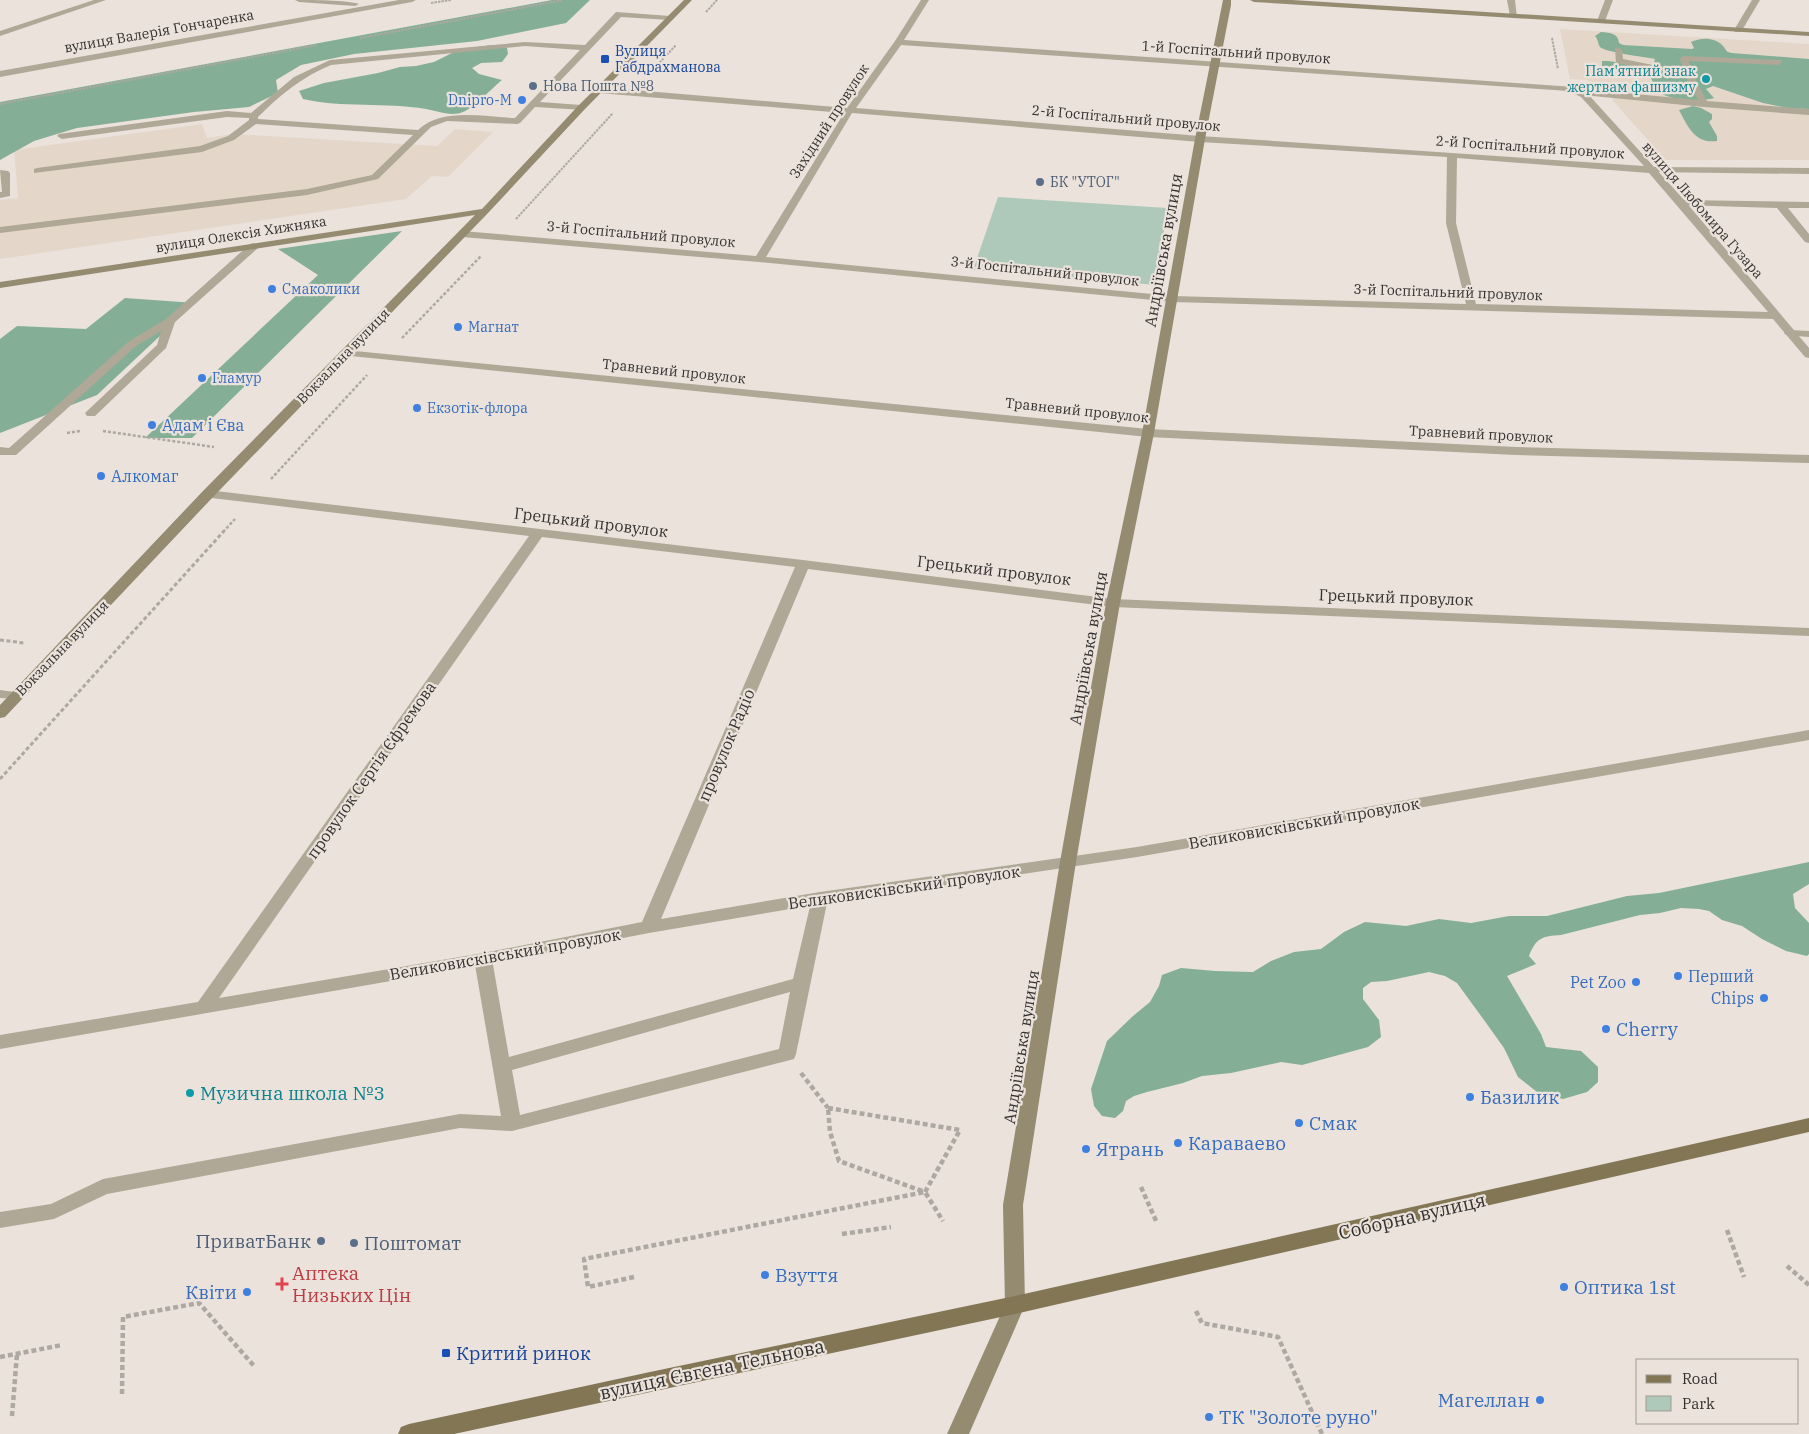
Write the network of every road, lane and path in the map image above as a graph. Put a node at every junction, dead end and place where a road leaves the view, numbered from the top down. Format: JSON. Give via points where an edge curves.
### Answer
{"nodes":[{"id":1,"x":102,"y":0,"type":"edge"},
{"id":2,"x":299,"y":0,"type":"edge"},
{"id":3,"x":412,"y":0,"type":"edge"},
{"id":4,"x":563,"y":0,"type":"edge"},
{"id":5,"x":688,"y":0,"type":"edge"},
{"id":6,"x":717,"y":0,"type":"edge"},
{"id":7,"x":925,"y":0,"type":"edge"},
{"id":8,"x":1227,"y":0,"type":"edge"},
{"id":9,"x":1254,"y":0,"type":"edge"},
{"id":10,"x":1511,"y":0,"type":"edge"},
{"id":11,"x":1609,"y":0,"type":"edge"},
{"id":12,"x":1756,"y":0,"type":"edge"},
{"id":13,"x":377,"y":6,"type":"junction"},
{"id":14,"x":704,"y":14,"type":"dead end"},
{"id":15,"x":1514,"y":16,"type":"junction"},
{"id":16,"x":670,"y":18,"type":"junction"},
{"id":17,"x":1548,"y":18,"type":"junction"},
{"id":18,"x":1601,"y":21,"type":"junction"},
{"id":19,"x":1738,"y":30,"type":"junction"},
{"id":20,"x":0,"y":34,"type":"edge"},
{"id":21,"x":1809,"y":34,"type":"edge"},
{"id":22,"x":360,"y":38,"type":"dead end"},
{"id":23,"x":900,"y":42,"type":"junction"},
{"id":24,"x":678,"y":43,"type":"dead end"},
{"id":25,"x":321,"y":45,"type":"dead end"},
{"id":26,"x":587,"y":48,"type":"junction"},
{"id":27,"x":1618,"y":49,"type":"dead end"},
{"id":28,"x":1778,"y":62,"type":"dead end"},
{"id":29,"x":1215,"y":65,"type":"junction"},
{"id":30,"x":0,"y":74,"type":"edge"},
{"id":31,"x":1688,"y":74,"type":"junction"},
{"id":32,"x":1571,"y":88,"type":"junction"},
{"id":33,"x":598,"y":90,"type":"junction"},
{"id":34,"x":632,"y":93,"type":"junction"},
{"id":35,"x":0,"y":104,"type":"edge"},
{"id":36,"x":534,"y":104,"type":"junction"},
{"id":37,"x":1704,"y":104,"type":"junction"},
{"id":38,"x":581,"y":108,"type":"junction"},
{"id":39,"x":850,"y":110,"type":"junction"},
{"id":40,"x":1809,"y":112,"type":"edge"},
{"id":41,"x":254,"y":118,"type":"junction"},
{"id":42,"x":421,"y":133,"type":"junction"},
{"id":43,"x":62,"y":136,"type":"dead end"},
{"id":44,"x":1200,"y":139,"type":"junction"},
{"id":45,"x":1452,"y":155,"type":"junction"},
{"id":46,"x":1652,"y":170,"type":"junction"},
{"id":47,"x":37,"y":171,"type":"dead end"},
{"id":48,"x":1809,"y":171,"type":"edge"},
{"id":49,"x":0,"y":174,"type":"edge"},
{"id":50,"x":0,"y":195,"type":"edge"},
{"id":51,"x":1682,"y":203,"type":"junction"},
{"id":52,"x":1780,"y":205,"type":"junction"},
{"id":53,"x":1809,"y":205,"type":"edge"},
{"id":54,"x":486,"y":211,"type":"junction"},
{"id":55,"x":0,"y":230,"type":"edge"},
{"id":56,"x":462,"y":234,"type":"junction"},
{"id":57,"x":499,"y":237,"type":"junction"},
{"id":58,"x":1809,"y":240,"type":"edge"},
{"id":59,"x":254,"y":246,"type":"junction"},
{"id":60,"x":759,"y":259,"type":"junction"},
{"id":61,"x":0,"y":285,"type":"edge"},
{"id":62,"x":1173,"y":299,"type":"junction"},
{"id":63,"x":1472,"y":308,"type":"junction"},
{"id":64,"x":1776,"y":316,"type":"junction"},
{"id":65,"x":170,"y":321,"type":"junction"},
{"id":66,"x":1790,"y":333,"type":"junction"},
{"id":67,"x":1809,"y":334,"type":"edge"},
{"id":68,"x":345,"y":353,"type":"junction"},
{"id":69,"x":1809,"y":355,"type":"edge"},
{"id":70,"x":384,"y":357,"type":"junction"},
{"id":71,"x":91,"y":413,"type":"joint"},
{"id":72,"x":1148,"y":433,"type":"junction"},
{"id":73,"x":214,"y":447,"type":"dead end"},
{"id":74,"x":0,"y":451,"type":"edge"},
{"id":75,"x":1809,"y":459,"type":"edge"},
{"id":76,"x":208,"y":494,"type":"junction"},
{"id":77,"x":253,"y":499,"type":"junction"},
{"id":78,"x":538,"y":533,"type":"junction"},
{"id":79,"x":803,"y":564,"type":"junction"},
{"id":80,"x":1113,"y":602,"type":"junction"},
{"id":81,"x":1809,"y":632,"type":"edge"},
{"id":82,"x":0,"y":640,"type":"edge"},
{"id":83,"x":24,"y":643,"type":"dead end"},
{"id":84,"x":0,"y":694,"type":"edge"},
{"id":85,"x":17,"y":696,"type":"junction"},
{"id":86,"x":0,"y":714,"type":"edge"},
{"id":87,"x":1809,"y":735,"type":"edge"},
{"id":88,"x":0,"y":779,"type":"edge"},
{"id":89,"x":1068,"y":862,"type":"junction"},
{"id":90,"x":820,"y":898,"type":"junction"},
{"id":91,"x":649,"y":927,"type":"junction"},
{"id":92,"x":483,"y":959,"type":"junction"},
{"id":93,"x":801,"y":983,"type":"junction"},
{"id":94,"x":204,"y":1006,"type":"junction"},
{"id":95,"x":0,"y":1042,"type":"edge"},
{"id":96,"x":787,"y":1054,"type":"junction"},
{"id":97,"x":502,"y":1066,"type":"junction"},
{"id":98,"x":828,"y":1108,"type":"junction"},
{"id":99,"x":512,"y":1124,"type":"junction"},
{"id":100,"x":1809,"y":1125,"type":"edge"},
{"id":101,"x":1141,"y":1186,"type":"dead end"},
{"id":102,"x":925,"y":1192,"type":"junction"},
{"id":103,"x":0,"y":1220,"type":"edge"},
{"id":104,"x":943,"y":1221,"type":"dead end"},
{"id":105,"x":1157,"y":1224,"type":"dead end"},
{"id":106,"x":891,"y":1227,"type":"dead end"},
{"id":107,"x":1728,"y":1230,"type":"dead end"},
{"id":108,"x":842,"y":1234,"type":"dead end"},
{"id":109,"x":1787,"y":1266,"type":"dead end"},
{"id":110,"x":1744,"y":1276,"type":"dead end"},
{"id":111,"x":634,"y":1277,"type":"dead end"},
{"id":112,"x":1809,"y":1285,"type":"edge"},
{"id":113,"x":1015,"y":1305,"type":"junction"},
{"id":114,"x":1196,"y":1310,"type":"dead end"},
{"id":115,"x":62,"y":1344,"type":"dead end"},
{"id":116,"x":17,"y":1354,"type":"junction"},
{"id":117,"x":0,"y":1357,"type":"edge"},
{"id":118,"x":254,"y":1366,"type":"dead end"},
{"id":119,"x":122,"y":1394,"type":"dead end"},
{"id":120,"x":12,"y":1416,"type":"dead end"},
{"id":121,"x":409,"y":1434,"type":"edge"},
{"id":122,"x":958,"y":1434,"type":"edge"},
{"id":123,"x":1322,"y":1434,"type":"edge"}],
"edges":[{"from":1,"to":20,"type":"street"},
{"from":2,"to":13,"type":"street"},
{"from":3,"to":13,"type":"street","name":"вулиця Валерія Гончаренка"},
{"from":4,"to":22,"type":"path"},
{"from":5,"to":16,"type":"street","name":"Вокзальна вулиця"},
{"from":6,"to":14,"type":"path"},
{"from":7,"to":23,"type":"street","name":"Західний провулок"},
{"from":8,"to":29,"type":"street","name":"Андріївська вулиця"},
{"from":9,"to":15,"type":"street"},
{"from":10,"to":15,"type":"street"},
{"from":11,"to":18,"type":"street"},
{"from":12,"to":19,"type":"street"},
{"from":13,"to":30,"type":"street","name":"вулиця Валерія Гончаренка"},
{"from":15,"to":17,"type":"street"},
{"from":16,"to":26,"type":"street","via":[[619,14]]},
{"from":16,"to":33,"type":"street","name":"Вокзальна вулиця"},
{"from":17,"to":18,"type":"street"},
{"from":17,"to":32,"type":"path","via":[[1560,76]]},
{"from":18,"to":19,"type":"street"},
{"from":19,"to":21,"type":"street"},
{"from":23,"to":29,"type":"street","name":"1-й Госпітальний провулок"},
{"from":23,"to":39,"type":"street","name":"Західний провулок"},
{"from":24,"to":34,"type":"path"},
{"from":25,"to":35,"type":"path"},
{"from":26,"to":36,"type":"street"},
{"from":26,"to":41,"type":"street","via":[[525,44],[330,63],[293,80]]},
{"from":27,"to":31,"type":"street","via":[[1619,61]]},
{"from":28,"to":31,"type":"street","via":[[1684,58]]},
{"from":29,"to":32,"type":"street","name":"1-й Госпітальний провулок"},
{"from":29,"to":44,"type":"street","name":"Андріївська вулиця"},
{"from":31,"to":37,"type":"street"},
{"from":32,"to":37,"type":"street","name":"1-й Госпітальний провулок"},
{"from":32,"to":46,"type":"street","name":"вулиця Любомира Гузара","via":[[1584,95]]},
{"from":33,"to":34,"type":"street","name":"2-й Госпітальний провулок"},
{"from":33,"to":38,"type":"street","name":"Вокзальна вулиця"},
{"from":34,"to":39,"type":"street","name":"2-й Госпітальний провулок"},
{"from":34,"to":57,"type":"path"},
{"from":36,"to":38,"type":"street"},
{"from":36,"to":42,"type":"street","via":[[517,120],[446,118],[428,125]]},
{"from":37,"to":40,"type":"street","name":"1-й Госпітальний провулок"},
{"from":38,"to":54,"type":"street","name":"Вокзальна вулиця"},
{"from":39,"to":44,"type":"street","name":"2-й Госпітальний провулок"},
{"from":39,"to":60,"type":"street","name":"Західний провулок"},
{"from":41,"to":42,"type":"street"},
{"from":41,"to":43,"type":"street","via":[[227,114]]},
{"from":41,"to":47,"type":"street","via":[[231,138],[202,149]]},
{"from":42,"to":55,"type":"street","via":[[375,177],[307,192]]},
{"from":44,"to":45,"type":"street","name":"2-й Госпітальний провулок"},
{"from":44,"to":62,"type":"street","name":"Андріївська вулиця"},
{"from":45,"to":46,"type":"street","name":"2-й Госпітальний провулок"},
{"from":45,"to":63,"type":"street","via":[[1452,223]]},
{"from":46,"to":48,"type":"street","name":"2-й Госпітальний провулок"},
{"from":46,"to":51,"type":"street","name":"вулиця Любомира Гузара"},
{"from":49,"to":50,"type":"street","via":[[5,173],[6,194]]},
{"from":51,"to":52,"type":"street"},
{"from":51,"to":64,"type":"street","name":"вулиця Любомира Гузара"},
{"from":52,"to":53,"type":"street"},
{"from":52,"to":58,"type":"street"},
{"from":54,"to":56,"type":"street","name":"Вокзальна вулиця"},
{"from":54,"to":59,"type":"street","name":"вулиця Олексія Хижняка"},
{"from":56,"to":57,"type":"street","name":"3-й Госпітальний провулок"},
{"from":56,"to":68,"type":"street","name":"Вокзальна вулиця"},
{"from":57,"to":60,"type":"street","name":"3-й Госпітальний провулок"},
{"from":57,"to":70,"type":"path"},
{"from":59,"to":61,"type":"street","name":"вулиця Олексія Хижняка"},
{"from":59,"to":65,"type":"street"},
{"from":60,"to":62,"type":"street","name":"3-й Госпітальний провулок"},
{"from":62,"to":63,"type":"street","name":"3-й Госпітальний провулок"},
{"from":62,"to":72,"type":"street","name":"Андріївська вулиця"},
{"from":63,"to":64,"type":"street","name":"3-й Госпітальний провулок"},
{"from":64,"to":66,"type":"street","name":"вулиця Любомира Гузара"},
{"from":65,"to":71,"type":"street","via":[[162,346]]},
{"from":65,"to":74,"type":"street","via":[[132,344],[12,452]]},
{"from":66,"to":67,"type":"street"},
{"from":66,"to":69,"type":"street","name":"вулиця Любомира Гузара"},
{"from":68,"to":70,"type":"street","name":"Травневий провулок"},
{"from":68,"to":76,"type":"street","name":"Вокзальна вулиця"},
{"from":70,"to":72,"type":"street","name":"Травневий провулок"},
{"from":70,"to":77,"type":"path"},
{"from":71,"to":73,"type":"path","via":[[88,429]]},
{"from":72,"to":75,"type":"street","name":"Травневий провулок","via":[[1516,451]]},
{"from":72,"to":80,"type":"street","name":"Андріївська вулиця"},
{"from":76,"to":77,"type":"street","name":"Грецький провулок"},
{"from":76,"to":85,"type":"street","name":"Вокзальна вулиця"},
{"from":77,"to":78,"type":"street","name":"Грецький провулок"},
{"from":77,"to":88,"type":"path"},
{"from":78,"to":79,"type":"street","name":"Грецький провулок"},
{"from":78,"to":94,"type":"street","name":"провулок Сергія Єфремова"},
{"from":79,"to":80,"type":"street","name":"Грецький провулок"},
{"from":79,"to":91,"type":"street","name":"провулок Радіо"},
{"from":80,"to":81,"type":"street","name":"Грецький провулок"},
{"from":80,"to":89,"type":"street","name":"Андріївська вулиця"},
{"from":82,"to":83,"type":"path"},
{"from":84,"to":85,"type":"street"},
{"from":85,"to":86,"type":"street","name":"Вокзальна вулиця"},
{"from":87,"to":89,"type":"street","name":"Великовисківський провулок"},
{"from":89,"to":90,"type":"street","name":"Великовисківський провулок"},
{"from":89,"to":113,"type":"street","name":"Андріївська вулиця","via":[[1013,1205]]},
{"from":90,"to":91,"type":"street","name":"Великовисківський провулок"},
{"from":90,"to":93,"type":"street"},
{"from":91,"to":92,"type":"street","name":"Великовисківський провулок"},
{"from":92,"to":94,"type":"street","name":"Великовисківський провулок"},
{"from":92,"to":97,"type":"street"},
{"from":93,"to":96,"type":"street"},
{"from":93,"to":97,"type":"street"},
{"from":94,"to":95,"type":"street","name":"Великовисківський провулок"},
{"from":96,"to":98,"type":"path"},
{"from":96,"to":99,"type":"street"},
{"from":97,"to":99,"type":"street"},
{"from":98,"to":102,"type":"path","via":[[830,1132],[839,1162]]},
{"from":98,"to":102,"type":"path","via":[[960,1130]]},
{"from":99,"to":103,"type":"street","via":[[460,1121],[103,1187],[54,1211]]},
{"from":100,"to":113,"type":"main road","name":"Соборна вулиця"},
{"from":101,"to":105,"type":"path"},
{"from":102,"to":104,"type":"path"},
{"from":102,"to":111,"type":"path","via":[[584,1259],[588,1287]]},
{"from":106,"to":108,"type":"path"},
{"from":107,"to":110,"type":"path"},
{"from":109,"to":112,"type":"path"},
{"from":113,"to":121,"type":"main road","name":"вулиця Євгена Тельнова"},
{"from":113,"to":122,"type":"street"},
{"from":114,"to":123,"type":"path","via":[[1202,1324],[1278,1337]]},
{"from":115,"to":116,"type":"path"},
{"from":116,"to":117,"type":"path"},
{"from":116,"to":120,"type":"path"},
{"from":118,"to":119,"type":"path","via":[[199,1303],[123,1317]]}]}
